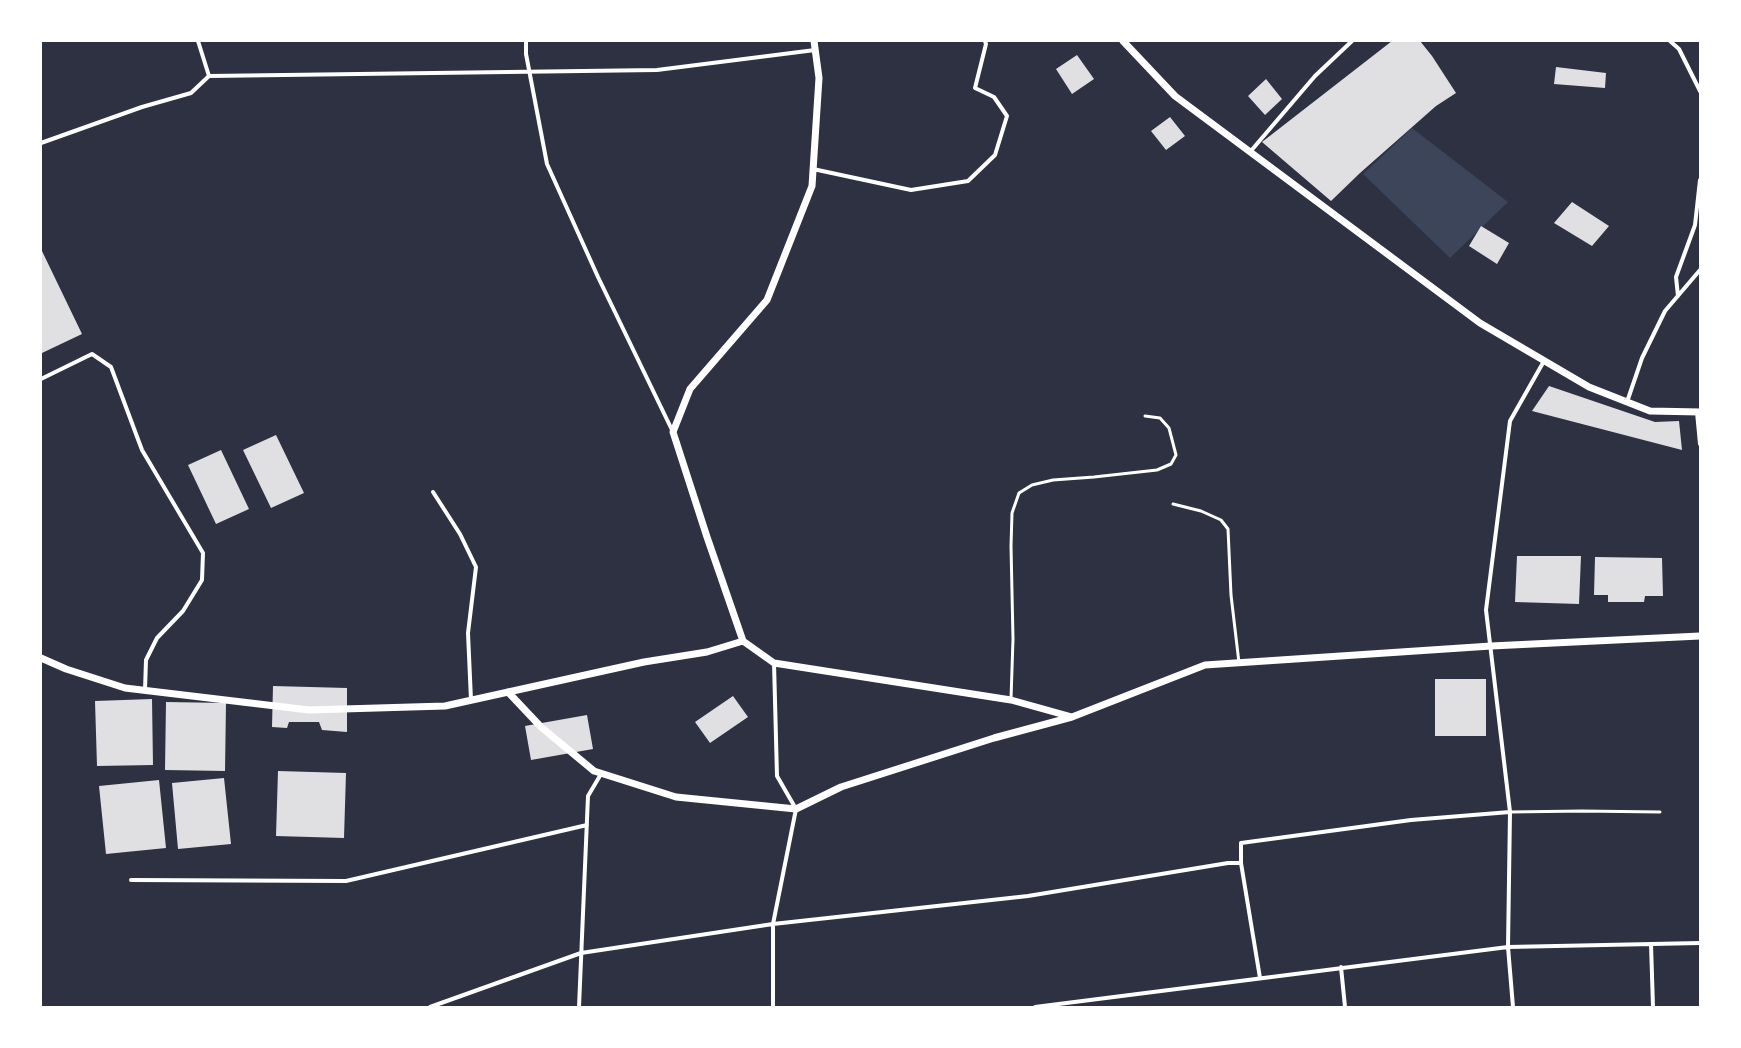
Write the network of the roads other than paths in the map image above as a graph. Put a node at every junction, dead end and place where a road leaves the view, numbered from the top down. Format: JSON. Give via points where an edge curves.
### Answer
{"nodes":[{"id":1,"x":198,"y":41,"type":"edge"},
{"id":2,"x":526,"y":41,"type":"edge"},
{"id":3,"x":814,"y":41,"type":"edge"},
{"id":4,"x":985,"y":41,"type":"edge"},
{"id":5,"x":1123,"y":41,"type":"edge"},
{"id":6,"x":1352,"y":41,"type":"edge"},
{"id":7,"x":1670,"y":41,"type":"edge"},
{"id":8,"x":815,"y":50,"type":"junction"},
{"id":9,"x":529,"y":72,"type":"junction"},
{"id":10,"x":210,"y":76,"type":"junction"},
{"id":11,"x":1700,"y":91,"type":"edge"},
{"id":12,"x":41,"y":143,"type":"edge"},
{"id":13,"x":1250,"y":152,"type":"junction"},
{"id":14,"x":813,"y":169,"type":"junction"},
{"id":15,"x":1700,"y":180,"type":"edge"},
{"id":16,"x":1700,"y":270,"type":"edge"},
{"id":17,"x":1678,"y":296,"type":"junction"},
{"id":18,"x":1544,"y":361,"type":"junction"},
{"id":19,"x":41,"y":379,"type":"edge"},
{"id":20,"x":1626,"y":402,"type":"junction"},
{"id":21,"x":1698,"y":412,"type":"edge"},
{"id":22,"x":1145,"y":416,"type":"dead end"},
{"id":23,"x":673,"y":432,"type":"junction"},
{"id":24,"x":1700,"y":444,"type":"edge"},
{"id":25,"x":433,"y":492,"type":"dead end"},
{"id":26,"x":1173,"y":504,"type":"dead end"},
{"id":27,"x":1700,"y":636,"type":"edge"},
{"id":28,"x":743,"y":641,"type":"junction"},
{"id":29,"x":1491,"y":646,"type":"junction"},
{"id":30,"x":41,"y":658,"type":"edge"},
{"id":31,"x":774,"y":663,"type":"junction"},
{"id":32,"x":1239,"y":663,"type":"junction"},
{"id":33,"x":145,"y":690,"type":"junction"},
{"id":34,"x":508,"y":692,"type":"junction"},
{"id":35,"x":470,"y":700,"type":"junction"},
{"id":36,"x":1011,"y":700,"type":"junction"},
{"id":37,"x":1072,"y":717,"type":"junction"},
{"id":38,"x":601,"y":774,"type":"junction"},
{"id":39,"x":796,"y":809,"type":"junction"},
{"id":40,"x":1510,"y":812,"type":"junction"},
{"id":41,"x":1660,"y":812,"type":"dead end"},
{"id":42,"x":587,"y":825,"type":"junction"},
{"id":43,"x":1241,"y":863,"type":"junction"},
{"id":44,"x":131,"y":880,"type":"dead end"},
{"id":45,"x":773,"y":924,"type":"junction"},
{"id":46,"x":1700,"y":943,"type":"edge"},
{"id":47,"x":1651,"y":944,"type":"junction"},
{"id":48,"x":1508,"y":947,"type":"junction"},
{"id":49,"x":581,"y":953,"type":"junction"},
{"id":50,"x":1341,"y":967,"type":"junction"},
{"id":51,"x":1260,"y":978,"type":"junction"},
{"id":52,"x":430,"y":1007,"type":"edge"},
{"id":53,"x":579,"y":1007,"type":"edge"},
{"id":54,"x":773,"y":1007,"type":"edge"},
{"id":55,"x":1035,"y":1007,"type":"edge"},
{"id":56,"x":1345,"y":1007,"type":"edge"},
{"id":57,"x":1513,"y":1007,"type":"edge"},
{"id":58,"x":1653,"y":1007,"type":"edge"}],
"edges":[{"from":1,"to":10,"type":"street"},
{"from":2,"to":9,"type":"street"},
{"from":3,"to":8,"type":"street"},
{"from":4,"to":14,"type":"street","via":[[975,88],[994,97],[1007,116],[995,155],[968,181],[911,190]]},
{"from":5,"to":13,"type":"street","via":[[1175,96]]},
{"from":6,"to":13,"type":"street","via":[[1315,76]]},
{"from":7,"to":11,"type":"street","via":[[1679,49]]},
{"from":8,"to":9,"type":"street","via":[[657,70]]},
{"from":8,"to":14,"type":"street","via":[[819,78]]},
{"from":9,"to":10,"type":"street"},
{"from":9,"to":23,"type":"street","via":[[547,164]]},
{"from":10,"to":12,"type":"street","via":[[191,93],[142,107]]},
{"from":13,"to":18,"type":"street","via":[[1480,323]]},
{"from":14,"to":23,"type":"street","via":[[812,186],[766,300],[690,389]]},
{"from":15,"to":17,"type":"street","via":[[1695,225],[1676,277]]},
{"from":16,"to":17,"type":"street"},
{"from":17,"to":20,"type":"street","via":[[1665,311],[1642,358]]},
{"from":18,"to":20,"type":"street","via":[[1589,387]]},
{"from":18,"to":29,"type":"street","via":[[1510,421],[1486,610]]},
{"from":19,"to":33,"type":"street","via":[[92,354],[111,367],[142,450],[203,553],[202,580],[183,611],[156,638],[146,660]]},
{"from":20,"to":21,"type":"street","via":[[1650,411]]},
{"from":21,"to":24,"type":"street"},
{"from":22,"to":36,"type":"lane","via":[[1160,418],[1169,428],[1176,455],[1171,464],[1157,470],[1053,480],[1032,485],[1019,493],[1012,513]]},
{"from":23,"to":28,"type":"street"},
{"from":25,"to":35,"type":"street","via":[[460,534],[476,567],[468,633]]},
{"from":26,"to":32,"type":"lane","via":[[1201,511],[1221,520],[1228,529],[1231,595]]},
{"from":27,"to":29,"type":"street"},
{"from":28,"to":31,"type":"street"},
{"from":28,"to":34,"type":"street","via":[[707,652],[644,662]]},
{"from":29,"to":32,"type":"street"},
{"from":29,"to":40,"type":"street"},
{"from":30,"to":33,"type":"street","via":[[125,688]]},
{"from":31,"to":36,"type":"street"},
{"from":31,"to":39,"type":"street","via":[[777,776]]},
{"from":32,"to":37,"type":"street","via":[[1205,665]]},
{"from":33,"to":35,"type":"street","via":[[308,710],[445,706]]},
{"from":34,"to":35,"type":"street"},
{"from":34,"to":38,"type":"street","via":[[541,727]]},
{"from":36,"to":37,"type":"street"},
{"from":37,"to":39,"type":"street","via":[[994,738],[841,787]]},
{"from":38,"to":39,"type":"street","via":[[676,797]]},
{"from":38,"to":42,"type":"street","via":[[588,796]]},
{"from":39,"to":45,"type":"street"},
{"from":40,"to":41,"type":"lane"},
{"from":40,"to":43,"type":"street","via":[[1411,820],[1241,843]]},
{"from":40,"to":48,"type":"street"},
{"from":42,"to":44,"type":"street","via":[[346,882]]},
{"from":42,"to":49,"type":"street"},
{"from":43,"to":45,"type":"street","via":[[1028,896]]},
{"from":43,"to":51,"type":"street"},
{"from":45,"to":49,"type":"street"},
{"from":45,"to":54,"type":"street"},
{"from":46,"to":47,"type":"street"},
{"from":47,"to":48,"type":"street"},
{"from":47,"to":58,"type":"street"},
{"from":48,"to":50,"type":"street"},
{"from":48,"to":57,"type":"street"},
{"from":49,"to":52,"type":"street"},
{"from":49,"to":53,"type":"street"},
{"from":50,"to":51,"type":"street"},
{"from":50,"to":56,"type":"street"},
{"from":51,"to":55,"type":"street"}]}
